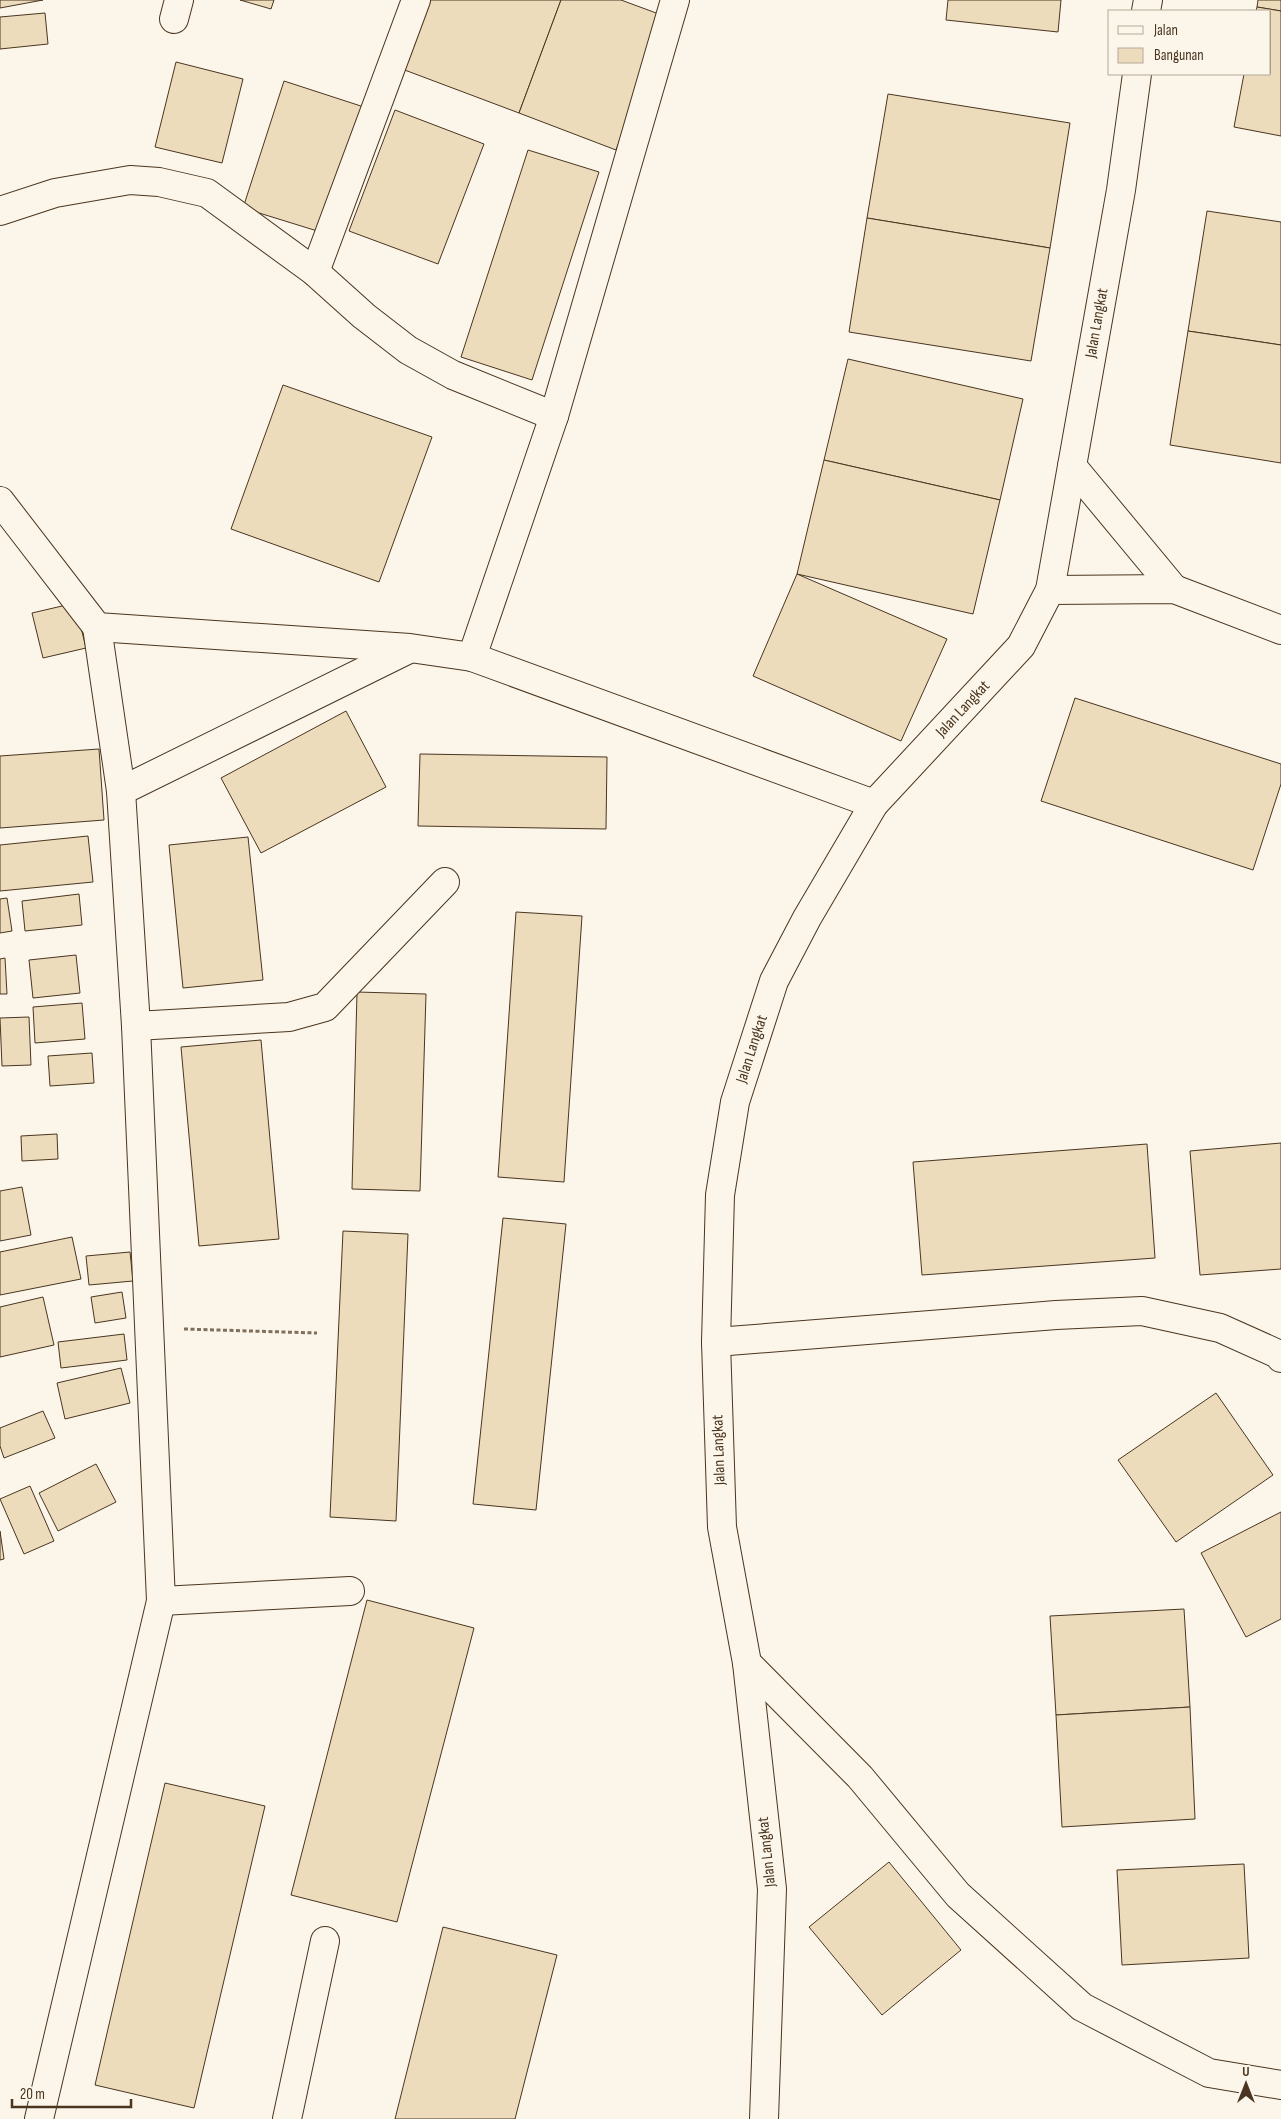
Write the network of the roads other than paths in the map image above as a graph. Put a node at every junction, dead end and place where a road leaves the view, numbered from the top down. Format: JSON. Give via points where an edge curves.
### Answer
{"nodes":[{"id":1,"x":416,"y":0,"type":"edge"},
{"id":2,"x":675,"y":0,"type":"edge"},
{"id":3,"x":1137,"y":75,"type":"edge"},
{"id":4,"x":0,"y":211,"type":"edge"},
{"id":5,"x":315,"y":272,"type":"junction"},
{"id":6,"x":554,"y":416,"type":"junction"},
{"id":7,"x":1072,"y":466,"type":"junction"},
{"id":8,"x":0,"y":501,"type":"edge"},
{"id":9,"x":1174,"y":589,"type":"junction"},
{"id":10,"x":1050,"y":590,"type":"junction"},
{"id":11,"x":97,"y":627,"type":"junction"},
{"id":12,"x":1281,"y":630,"type":"edge"},
{"id":13,"x":410,"y":648,"type":"junction"},
{"id":14,"x":472,"y":657,"type":"junction"},
{"id":15,"x":121,"y":791,"type":"junction"},
{"id":16,"x":874,"y":804,"type":"junction"},
{"id":17,"x":445,"y":882,"type":"dead end"},
{"id":18,"x":136,"y":1026,"type":"junction"},
{"id":19,"x":716,"y":1342,"type":"junction"},
{"id":20,"x":1281,"y":1358,"type":"edge"},
{"id":21,"x":350,"y":1591,"type":"dead end"},
{"id":22,"x":161,"y":1601,"type":"junction"},
{"id":23,"x":747,"y":1663,"type":"junction"},
{"id":24,"x":325,"y":1941,"type":"dead end"},
{"id":25,"x":1281,"y":2085,"type":"edge"},
{"id":26,"x":39,"y":2119,"type":"edge"},
{"id":27,"x":287,"y":2119,"type":"edge"},
{"id":28,"x":764,"y":2119,"type":"edge"}],
"edges":[{"from":1,"to":5,"type":"street"},
{"from":2,"to":6,"type":"street"},
{"from":3,"to":7,"type":"street","name":"Jalan Langkat","via":[[1121,190]]},
{"from":4,"to":5,"type":"street","via":[[54,193],[103,184],[130,180],[159,182],[207,193]]},
{"from":5,"to":6,"type":"street","via":[[408,350],[453,375]]},
{"from":6,"to":14,"type":"street"},
{"from":7,"to":9,"type":"street"},
{"from":7,"to":10,"type":"street","name":"Jalan Langkat"},
{"from":8,"to":11,"type":"street"},
{"from":9,"to":10,"type":"street"},
{"from":9,"to":12,"type":"street"},
{"from":10,"to":16,"type":"street","name":"Jalan Langkat","via":[[1022,646]]},
{"from":11,"to":13,"type":"street"},
{"from":11,"to":15,"type":"street"},
{"from":13,"to":14,"type":"street"},
{"from":13,"to":15,"type":"street"},
{"from":14,"to":16,"type":"street"},
{"from":15,"to":18,"type":"street"},
{"from":16,"to":19,"type":"street","name":"Jalan Langkat","via":[[774,981],[735,1102],[720,1195]]},
{"from":17,"to":18,"type":"street","via":[[325,1007],[289,1017]]},
{"from":18,"to":22,"type":"street"},
{"from":19,"to":20,"type":"street","via":[[1142,1310],[1220,1328]]},
{"from":19,"to":23,"type":"street","name":"Jalan Langkat","via":[[722,1527]]},
{"from":21,"to":22,"type":"street"},
{"from":22,"to":26,"type":"street"},
{"from":23,"to":25,"type":"street","via":[[860,1778],[958,1895],[1082,2007],[1209,2073]]},
{"from":23,"to":28,"type":"street","name":"Jalan Langkat","via":[[772,1889]]},
{"from":24,"to":27,"type":"street"}]}
